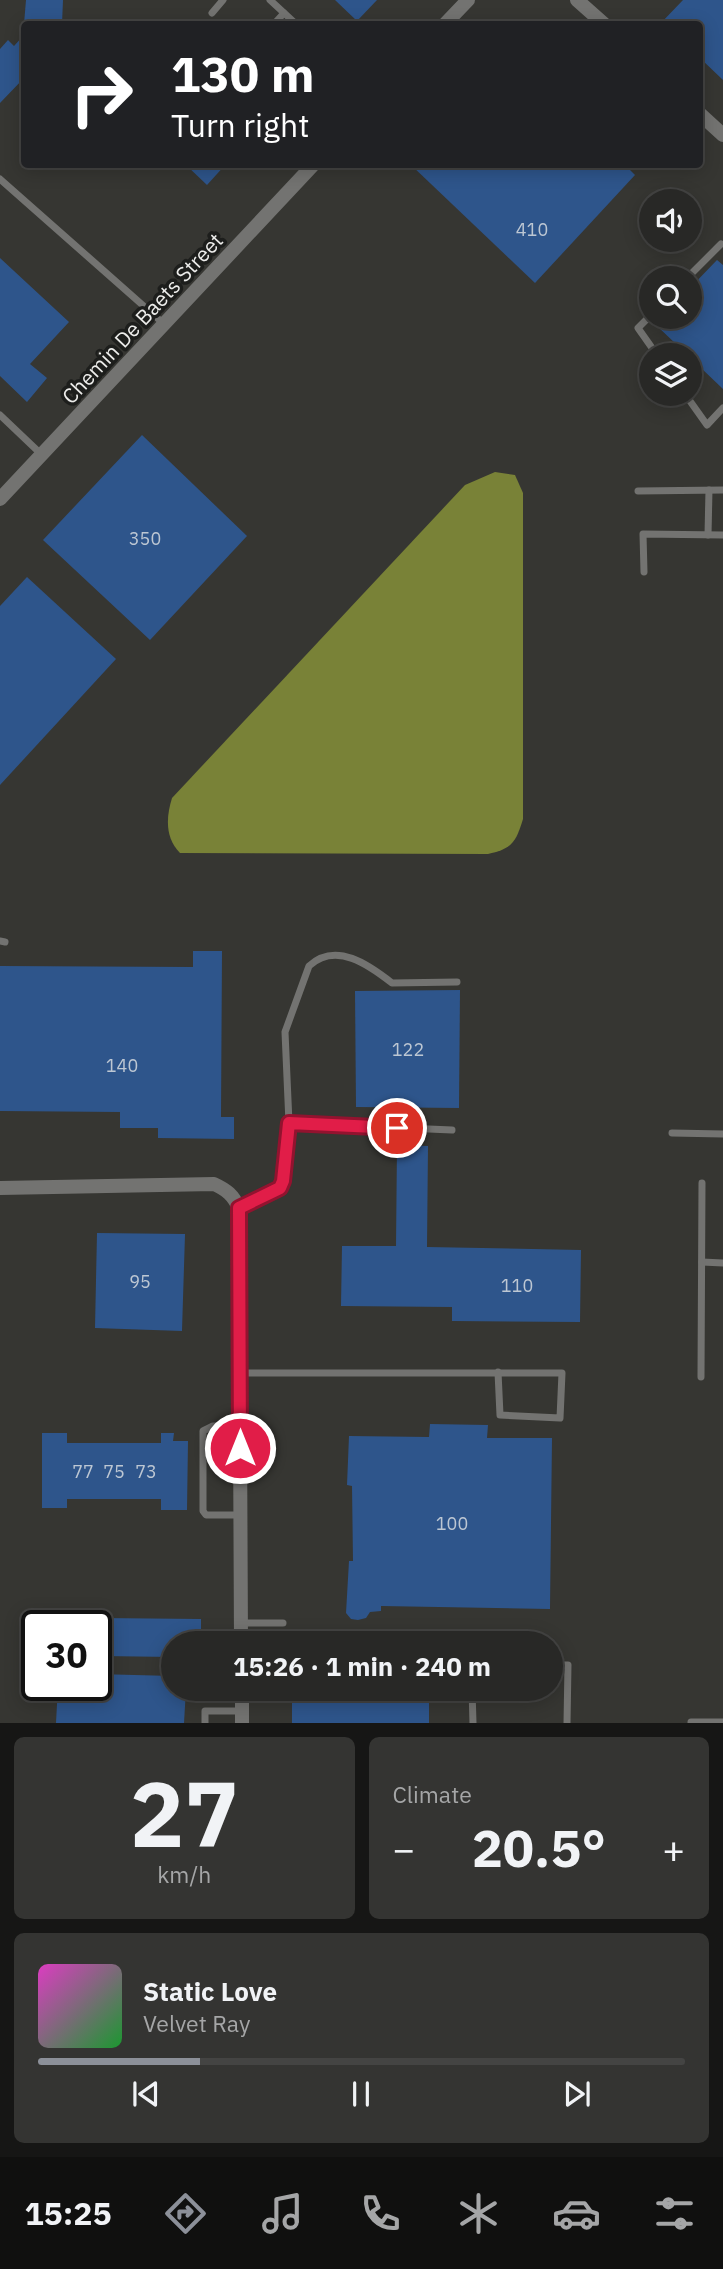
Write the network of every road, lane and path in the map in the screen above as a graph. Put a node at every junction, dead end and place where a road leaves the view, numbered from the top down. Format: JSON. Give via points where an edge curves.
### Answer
{"nodes":[{"id":1,"x":223,"y":0,"type":"edge"},
{"id":2,"x":270,"y":0,"type":"edge"},
{"id":3,"x":468,"y":0,"type":"edge"},
{"id":4,"x":578,"y":0,"type":"edge"},
{"id":5,"x":212,"y":13,"type":"dead end"},
{"id":6,"x":284,"y":13,"type":"junction"},
{"id":7,"x":277,"y":21,"type":"edge"},
{"id":8,"x":293,"y":21,"type":"edge"},
{"id":9,"x":448,"y":21,"type":"edge"},
{"id":10,"x":601,"y":21,"type":"edge"},
{"id":11,"x":703,"y":117,"type":"edge"},
{"id":12,"x":723,"y":135,"type":"edge"},
{"id":13,"x":310,"y":168,"type":"edge"},
{"id":14,"x":0,"y":179,"type":"edge"},
{"id":15,"x":722,"y":244,"type":"edge"},
{"id":16,"x":699,"y":266,"type":"edge"},
{"id":17,"x":164,"y":324,"type":"junction"},
{"id":18,"x":639,"y":327,"type":"edge"},
{"id":19,"x":649,"y":343,"type":"edge"},
{"id":20,"x":694,"y":406,"type":"edge"},
{"id":21,"x":723,"y":408,"type":"edge"},
{"id":22,"x":0,"y":415,"type":"edge"},
{"id":23,"x":42,"y":454,"type":"junction"},
{"id":24,"x":709,"y":490,"type":"junction"},
{"id":25,"x":723,"y":490,"type":"edge"},
{"id":26,"x":638,"y":491,"type":"dead end"},
{"id":27,"x":0,"y":499,"type":"edge"},
{"id":28,"x":708,"y":535,"type":"junction"},
{"id":29,"x":723,"y":535,"type":"edge"},
{"id":30,"x":644,"y":572,"type":"dead end"},
{"id":31,"x":457,"y":982,"type":"dead end"},
{"id":32,"x":289,"y":1123,"type":"junction"},
{"id":33,"x":452,"y":1130,"type":"dead end"},
{"id":34,"x":673,"y":1133,"type":"dead end"},
{"id":35,"x":723,"y":1134,"type":"edge"},
{"id":36,"x":702,"y":1183,"type":"dead end"},
{"id":37,"x":0,"y":1188,"type":"edge"},
{"id":38,"x":239,"y":1208,"type":"junction"},
{"id":39,"x":702,"y":1262,"type":"junction"},
{"id":40,"x":723,"y":1263,"type":"edge"},
{"id":41,"x":498,"y":1372,"type":"junction"},
{"id":42,"x":240,"y":1373,"type":"junction"},
{"id":43,"x":701,"y":1377,"type":"dead end"},
{"id":44,"x":240,"y":1425,"type":"junction"},
{"id":45,"x":241,"y":1515,"type":"junction"},
{"id":46,"x":241,"y":1623,"type":"junction"},
{"id":47,"x":283,"y":1623,"type":"dead end"},
{"id":48,"x":241,"y":1631,"type":"edge"},
{"id":49,"x":563,"y":1665,"type":"edge"},
{"id":50,"x":472,"y":1701,"type":"edge"},
{"id":51,"x":242,"y":1717,"type":"edge"},
{"id":52,"x":691,"y":1722,"type":"edge"},
{"id":53,"x":723,"y":1722,"type":"edge"},
{"id":54,"x":205,"y":1723,"type":"edge"},
{"id":55,"x":472,"y":1723,"type":"edge"},
{"id":56,"x":567,"y":1723,"type":"edge"}],
"edges":[{"from":1,"to":5,"type":"lane"},
{"from":2,"to":6,"type":"lane"},
{"from":3,"to":9,"type":"street"},
{"from":4,"to":10,"type":"street"},
{"from":6,"to":7,"type":"lane"},
{"from":6,"to":8,"type":"lane"},
{"from":11,"to":12,"type":"street"},
{"from":13,"to":17,"type":"street","name":"Chemin De Baets Street"},
{"from":14,"to":17,"type":"lane"},
{"from":15,"to":16,"type":"lane"},
{"from":17,"to":23,"type":"street","name":"Chemin De Baets Street"},
{"from":18,"to":19,"type":"lane"},
{"from":20,"to":21,"type":"lane","via":[[707,425]]},
{"from":22,"to":23,"type":"lane"},
{"from":23,"to":27,"type":"street","name":"Chemin De Baets Street"},
{"from":24,"to":25,"type":"lane"},
{"from":24,"to":26,"type":"lane"},
{"from":24,"to":28,"type":"lane"},
{"from":28,"to":29,"type":"lane"},
{"from":28,"to":30,"type":"lane","via":[[643,534]]},
{"from":31,"to":32,"type":"lane","via":[[392,984],[358,960],[342,955],[316,959],[309,966],[285,1032]]},
{"from":32,"to":33,"type":"lane"},
{"from":32,"to":38,"type":"lane","via":[[280,1188]]},
{"from":34,"to":35,"type":"lane"},
{"from":36,"to":39,"type":"lane"},
{"from":37,"to":38,"type":"street","via":[[214,1184],[234,1197]]},
{"from":38,"to":42,"type":"street"},
{"from":39,"to":40,"type":"lane"},
{"from":39,"to":43,"type":"lane"},
{"from":41,"to":41,"type":"lane","via":[[562,1373],[560,1418],[500,1415]]},
{"from":41,"to":42,"type":"lane"},
{"from":42,"to":44,"type":"street"},
{"from":44,"to":45,"type":"street"},
{"from":44,"to":45,"type":"lane","via":[[203,1431],[203,1511],[206,1515]]},
{"from":45,"to":46,"type":"street"},
{"from":46,"to":47,"type":"lane"},
{"from":46,"to":48,"type":"street"},
{"from":49,"to":56,"type":"lane","via":[[568,1665]]},
{"from":50,"to":55,"type":"lane"},
{"from":51,"to":54,"type":"lane","via":[[205,1711]]},
{"from":52,"to":53,"type":"lane"}]}
